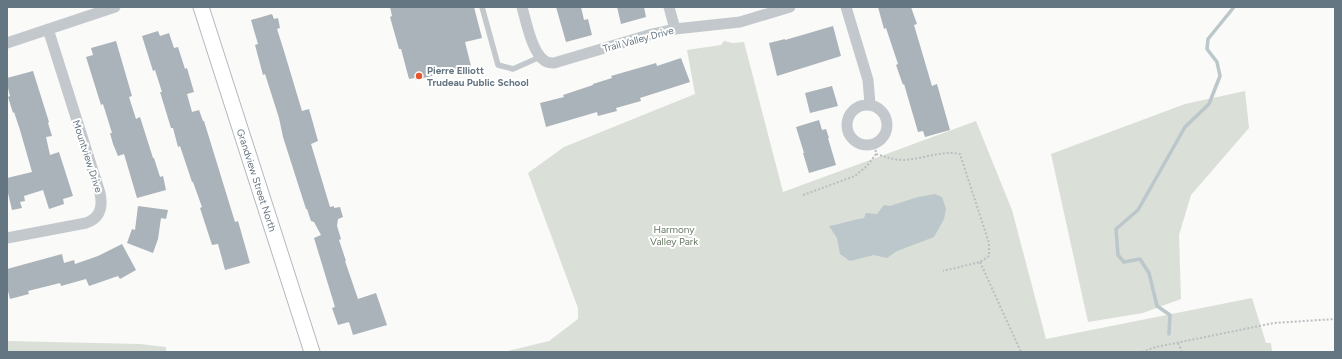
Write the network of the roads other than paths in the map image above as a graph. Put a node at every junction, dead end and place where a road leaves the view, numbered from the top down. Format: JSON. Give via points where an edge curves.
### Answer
{"nodes":[{"id":1,"x":115,"y":7,"type":"edge"},
{"id":2,"x":201,"y":7,"type":"edge"},
{"id":3,"x":482,"y":7,"type":"edge"},
{"id":4,"x":522,"y":7,"type":"edge"},
{"id":5,"x":669,"y":7,"type":"edge"},
{"id":6,"x":790,"y":7,"type":"edge"},
{"id":7,"x":846,"y":7,"type":"edge"},
{"id":8,"x":48,"y":29,"type":"junction"},
{"id":9,"x":675,"y":29,"type":"junction"},
{"id":10,"x":7,"y":43,"type":"edge"},
{"id":11,"x":540,"y":57,"type":"junction"},
{"id":12,"x":870,"y":104,"type":"junction"},
{"id":13,"x":7,"y":238,"type":"edge"},
{"id":14,"x":312,"y":352,"type":"edge"}],
"edges":[{"from":1,"to":8,"type":"street"},
{"from":2,"to":14,"type":"street","name":"Grandview Street North"},
{"from":3,"to":11,"type":"lane","via":[[498,64],[513,69]]},
{"from":4,"to":11,"type":"street","via":[[534,48]]},
{"from":5,"to":9,"type":"street"},
{"from":6,"to":9,"type":"street","name":"Trail Valley Drive","via":[[740,22]]},
{"from":7,"to":12,"type":"street","via":[[868,80]]},
{"from":8,"to":10,"type":"street"},
{"from":8,"to":13,"type":"street","name":"Mountview Drive","via":[[100,193],[101,208],[94,219],[86,223]]},
{"from":9,"to":11,"type":"street","name":"Trail Valley Drive","via":[[561,62],[546,62]]},
{"from":12,"to":12,"type":"street","via":[[856,108],[851,113],[847,124],[848,132],[857,142],[876,149],[885,134],[887,120],[881,111]]}]}
